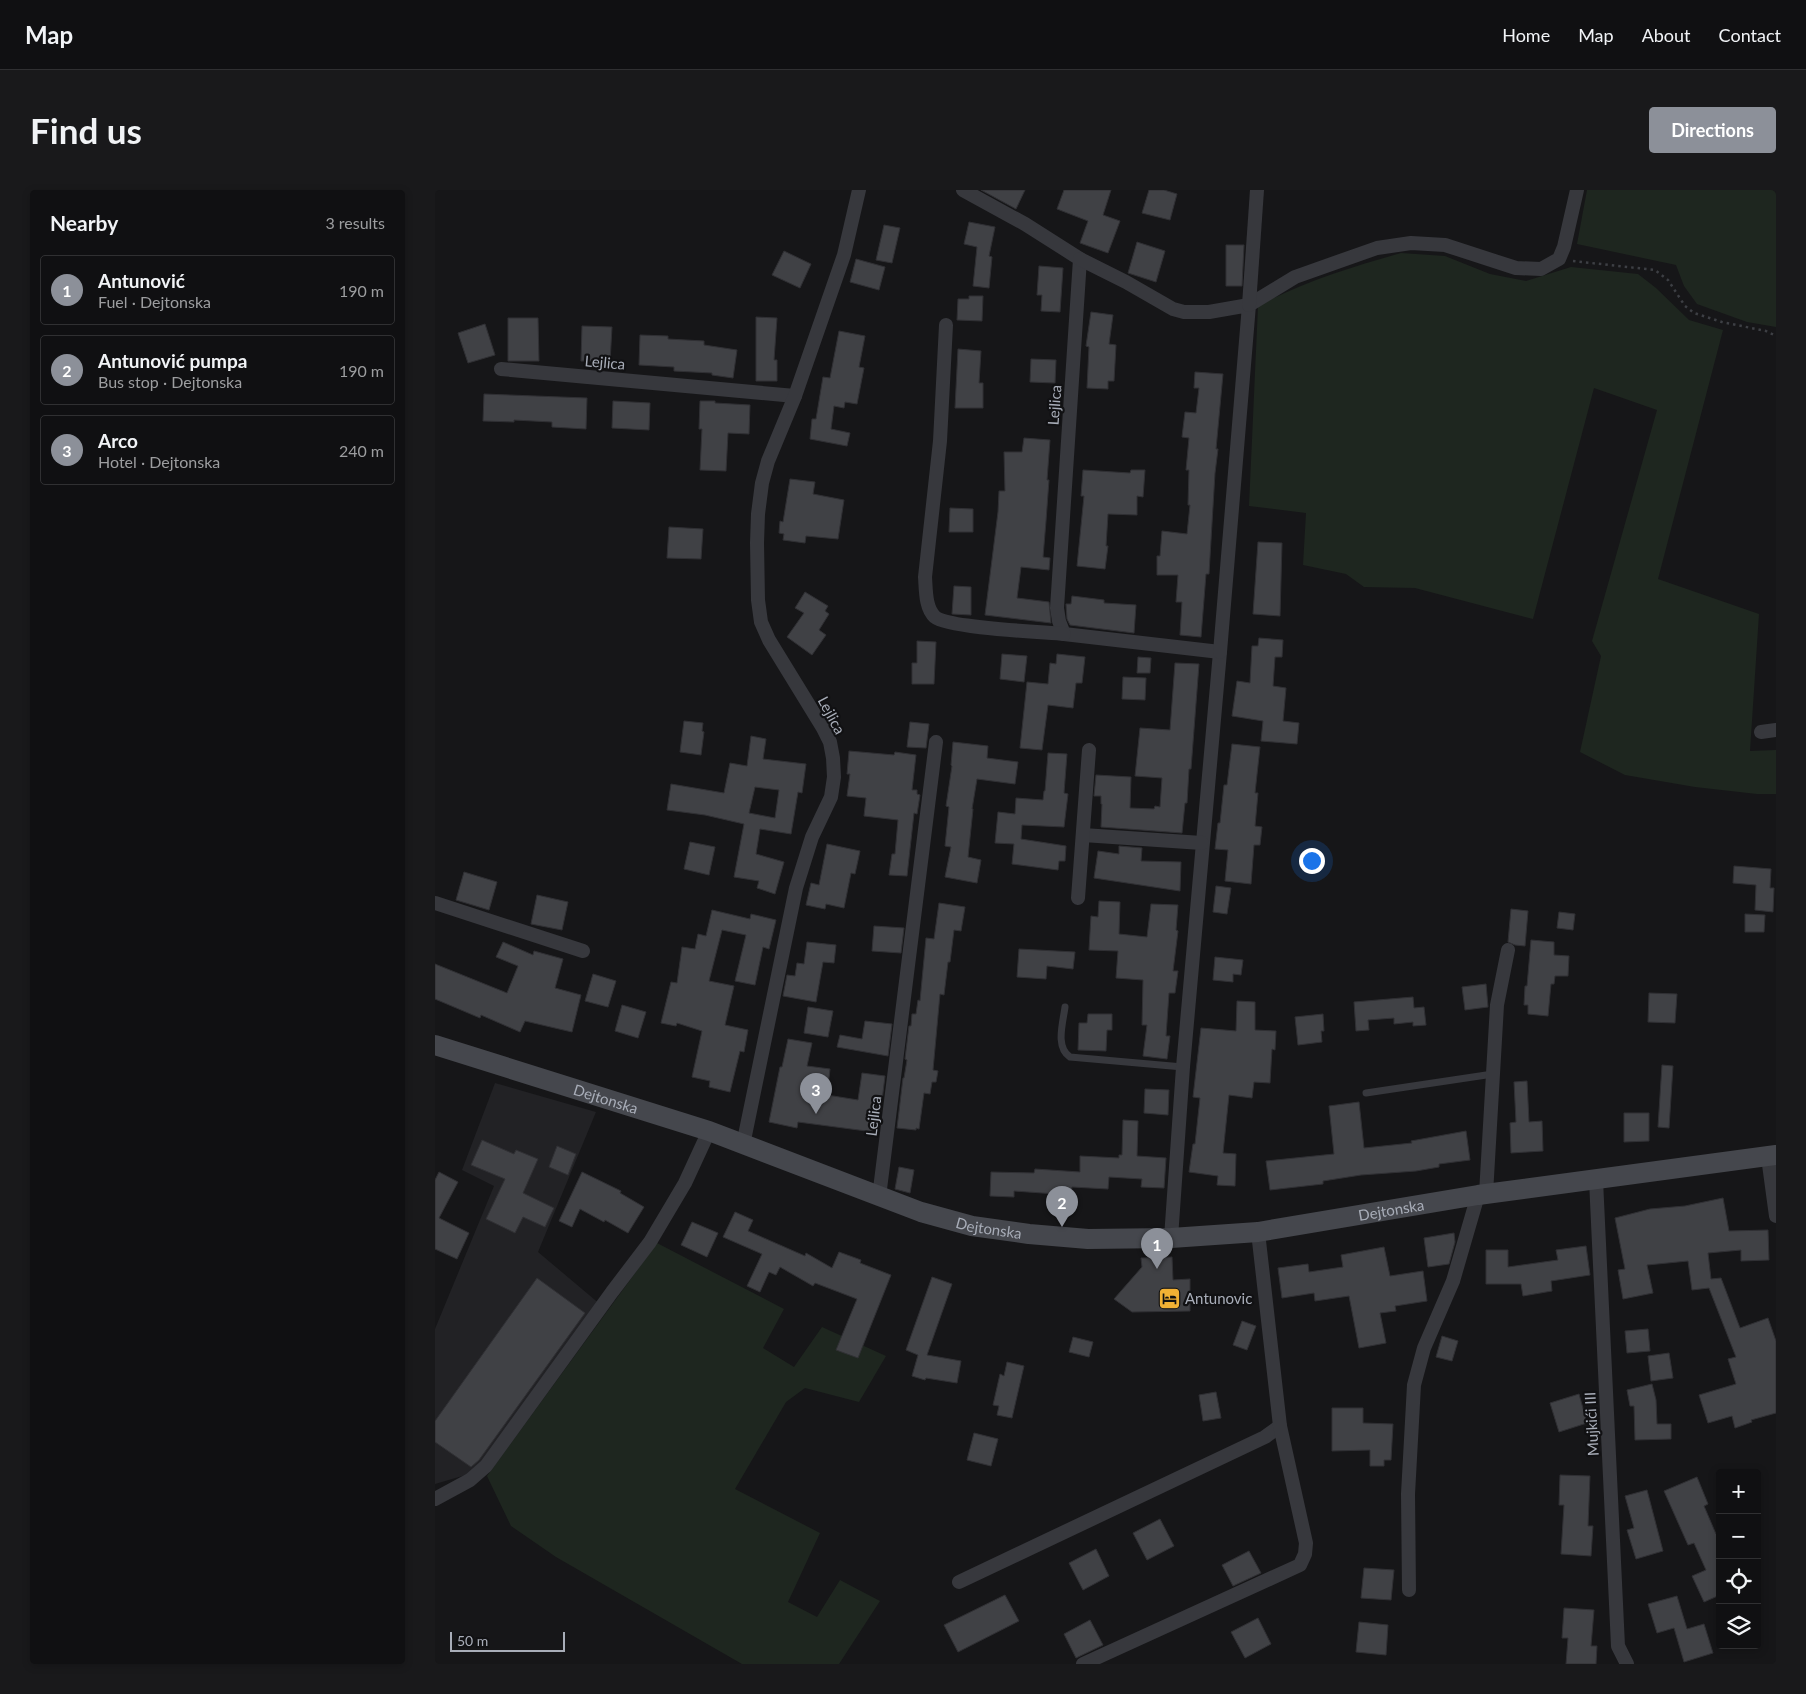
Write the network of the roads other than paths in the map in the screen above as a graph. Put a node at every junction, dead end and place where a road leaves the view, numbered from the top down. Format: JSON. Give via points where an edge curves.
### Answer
{"nodes":[{"id":1,"x":859,"y":190,"type":"edge"},
{"id":2,"x":963,"y":190,"type":"edge"},
{"id":3,"x":1257,"y":190,"type":"edge"},
{"id":4,"x":1577,"y":190,"type":"edge"},
{"id":5,"x":1080,"y":259,"type":"junction"},
{"id":6,"x":1249,"y":304,"type":"junction"},
{"id":7,"x":946,"y":325,"type":"dead end"},
{"id":8,"x":501,"y":369,"type":"dead end"},
{"id":9,"x":795,"y":396,"type":"junction"},
{"id":10,"x":1065,"y":634,"type":"junction"},
{"id":11,"x":1221,"y":652,"type":"junction"},
{"id":12,"x":1776,"y":730,"type":"edge"},
{"id":13,"x":1761,"y":732,"type":"dead end"},
{"id":14,"x":935,"y":742,"type":"dead end"},
{"id":15,"x":1089,"y":750,"type":"dead end"},
{"id":16,"x":1083,"y":835,"type":"junction"},
{"id":17,"x":1203,"y":843,"type":"junction"},
{"id":18,"x":1078,"y":898,"type":"dead end"},
{"id":19,"x":435,"y":904,"type":"edge"},
{"id":20,"x":1508,"y":950,"type":"dead end"},
{"id":21,"x":583,"y":951,"type":"dead end"},
{"id":22,"x":1065,"y":1007,"type":"dead end"},
{"id":23,"x":435,"y":1045,"type":"edge"},
{"id":24,"x":1183,"y":1067,"type":"junction"},
{"id":25,"x":1493,"y":1074,"type":"junction"},
{"id":26,"x":1366,"y":1092,"type":"dead end"},
{"id":27,"x":709,"y":1131,"type":"junction"},
{"id":28,"x":743,"y":1145,"type":"junction"},
{"id":29,"x":1772,"y":1156,"type":"edge"},
{"id":30,"x":1595,"y":1180,"type":"junction"},
{"id":31,"x":1482,"y":1194,"type":"junction"},
{"id":32,"x":879,"y":1197,"type":"junction"},
{"id":33,"x":1776,"y":1216,"type":"edge"},
{"id":34,"x":1258,"y":1232,"type":"junction"},
{"id":35,"x":1171,"y":1238,"type":"junction"},
{"id":36,"x":1279,"y":1426,"type":"junction"},
{"id":37,"x":435,"y":1499,"type":"edge"},
{"id":38,"x":959,"y":1582,"type":"dead end"},
{"id":39,"x":1409,"y":1590,"type":"dead end"},
{"id":40,"x":1618,"y":1646,"type":"junction"},
{"id":41,"x":1083,"y":1664,"type":"edge"},
{"id":42,"x":1619,"y":1664,"type":"edge"},
{"id":43,"x":1627,"y":1664,"type":"edge"}],
"edges":[{"from":1,"to":9,"type":"street","name":"Lejlica","via":[[844,254]]},
{"from":2,"to":5,"type":"street"},
{"from":3,"to":6,"type":"street"},
{"from":4,"to":6,"type":"street","via":[[1559,259],[1541,269],[1516,268],[1445,245],[1411,243],[1377,248],[1295,277]]},
{"from":5,"to":6,"type":"street","via":[[1184,312],[1209,312]]},
{"from":5,"to":10,"type":"street","name":"Lejlica","via":[[1057,608]]},
{"from":6,"to":11,"type":"street"},
{"from":7,"to":10,"type":"street","via":[[940,441],[925,577],[930,610],[944,621],[971,626]]},
{"from":8,"to":9,"type":"street","name":"Lejlica"},
{"from":9,"to":28,"type":"street","name":"Lejlica","via":[[762,483],[757,543],[759,611],[769,640],[830,742],[834,777],[831,796],[812,837],[796,888]]},
{"from":10,"to":11,"type":"street"},
{"from":11,"to":17,"type":"street"},
{"from":12,"to":13,"type":"street"},
{"from":14,"to":32,"type":"street","name":"Lejlica"},
{"from":15,"to":16,"type":"street"},
{"from":16,"to":17,"type":"street"},
{"from":16,"to":18,"type":"street"},
{"from":17,"to":24,"type":"street"},
{"from":19,"to":21,"type":"street"},
{"from":20,"to":25,"type":"street","via":[[1497,1005]]},
{"from":22,"to":24,"type":"lane","via":[[1061,1038],[1064,1050],[1074,1059]]},
{"from":23,"to":27,"type":"main road","name":"Dejtonska"},
{"from":24,"to":35,"type":"street"},
{"from":25,"to":26,"type":"lane"},
{"from":25,"to":31,"type":"street"},
{"from":27,"to":28,"type":"main road","name":"Dejtonska"},
{"from":27,"to":37,"type":"street","via":[[685,1183],[650,1242],[486,1466],[470,1480]]},
{"from":28,"to":32,"type":"main road","name":"Dejtonska"},
{"from":29,"to":30,"type":"main road","name":"Dejtonska"},
{"from":29,"to":33,"type":"street"},
{"from":30,"to":31,"type":"main road","name":"Dejtonska"},
{"from":30,"to":40,"type":"street","name":"Mujkići III"},
{"from":31,"to":34,"type":"main road","name":"Dejtonska"},
{"from":31,"to":39,"type":"street","via":[[1453,1281],[1424,1348],[1414,1385]]},
{"from":32,"to":35,"type":"main road","name":"Dejtonska","via":[[972,1226],[1088,1239]]},
{"from":34,"to":35,"type":"main road","name":"Dejtonska"},
{"from":34,"to":36,"type":"street"},
{"from":36,"to":38,"type":"street","via":[[1265,1437]]},
{"from":36,"to":41,"type":"street","via":[[1306,1543],[1299,1565]]},
{"from":40,"to":42,"type":"street"},
{"from":40,"to":43,"type":"street","name":"Mujkići III"}]}
